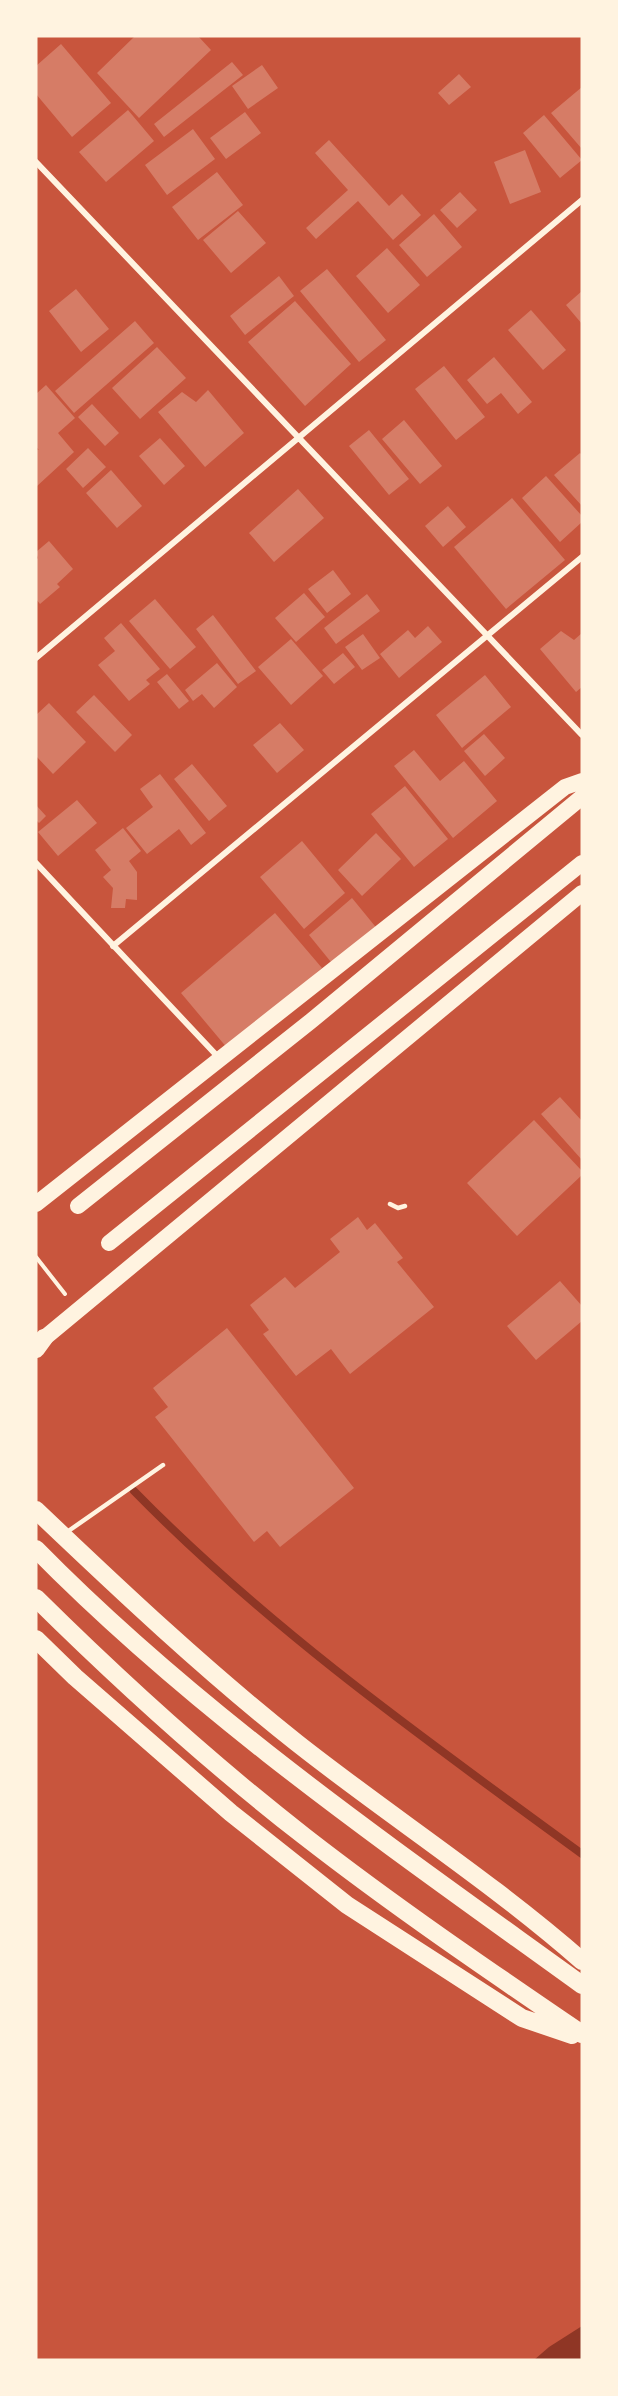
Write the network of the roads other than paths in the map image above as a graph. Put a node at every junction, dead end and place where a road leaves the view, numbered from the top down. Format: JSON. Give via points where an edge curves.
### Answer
{"nodes":[{"id":1,"x":36,"y":162,"type":"edge"},
{"id":2,"x":582,"y":200,"type":"edge"},
{"id":3,"x":299,"y":436,"type":"junction"},
{"id":4,"x":582,"y":557,"type":"edge"},
{"id":5,"x":488,"y":635,"type":"junction"},
{"id":6,"x":36,"y":658,"type":"edge"},
{"id":7,"x":582,"y":735,"type":"edge"},
{"id":8,"x":582,"y":781,"type":"edge"},
{"id":9,"x":582,"y":797,"type":"edge"},
{"id":10,"x":36,"y":863,"type":"edge"},
{"id":11,"x":582,"y":863,"type":"edge"},
{"id":12,"x":582,"y":893,"type":"edge"},
{"id":13,"x":112,"y":946,"type":"junction"},
{"id":14,"x":220,"y":1059,"type":"junction"},
{"id":15,"x":36,"y":1204,"type":"edge"},
{"id":16,"x":390,"y":1204,"type":"dead end"},
{"id":17,"x":78,"y":1206,"type":"dead end"},
{"id":18,"x":405,"y":1206,"type":"dead end"},
{"id":19,"x":109,"y":1243,"type":"dead end"},
{"id":20,"x":39,"y":1344,"type":"edge"},
{"id":21,"x":163,"y":1465,"type":"dead end"},
{"id":22,"x":36,"y":1510,"type":"edge"},
{"id":23,"x":62,"y":1535,"type":"junction"},
{"id":24,"x":36,"y":1549,"type":"edge"},
{"id":25,"x":36,"y":1598,"type":"edge"},
{"id":26,"x":36,"y":1639,"type":"edge"},
{"id":27,"x":582,"y":1961,"type":"edge"},
{"id":28,"x":582,"y":1985,"type":"edge"},
{"id":29,"x":582,"y":2037,"type":"edge"}],
"edges":[{"from":1,"to":3,"type":"street"},
{"from":2,"to":3,"type":"street"},
{"from":3,"to":5,"type":"street"},
{"from":3,"to":6,"type":"street"},
{"from":4,"to":5,"type":"street"},
{"from":5,"to":7,"type":"street"},
{"from":5,"to":13,"type":"street"},
{"from":8,"to":14,"type":"highway","via":[[565,787]]},
{"from":9,"to":17,"type":"highway","via":[[311,1021]]},
{"from":10,"to":13,"type":"street"},
{"from":11,"to":19,"type":"highway"},
{"from":12,"to":20,"type":"highway"},
{"from":13,"to":14,"type":"street"},
{"from":14,"to":15,"type":"highway"},
{"from":16,"to":18,"type":"lane"},
{"from":21,"to":23,"type":"lane"},
{"from":22,"to":23,"type":"highway"},
{"from":23,"to":27,"type":"highway","via":[[297,1743]]},
{"from":24,"to":28,"type":"highway","via":[[202,1700],[331,1801]]},
{"from":25,"to":29,"type":"highway","via":[[176,1730],[304,1836]]},
{"from":26,"to":29,"type":"highway","via":[[231,1813],[347,1905],[522,2018]]}]}
